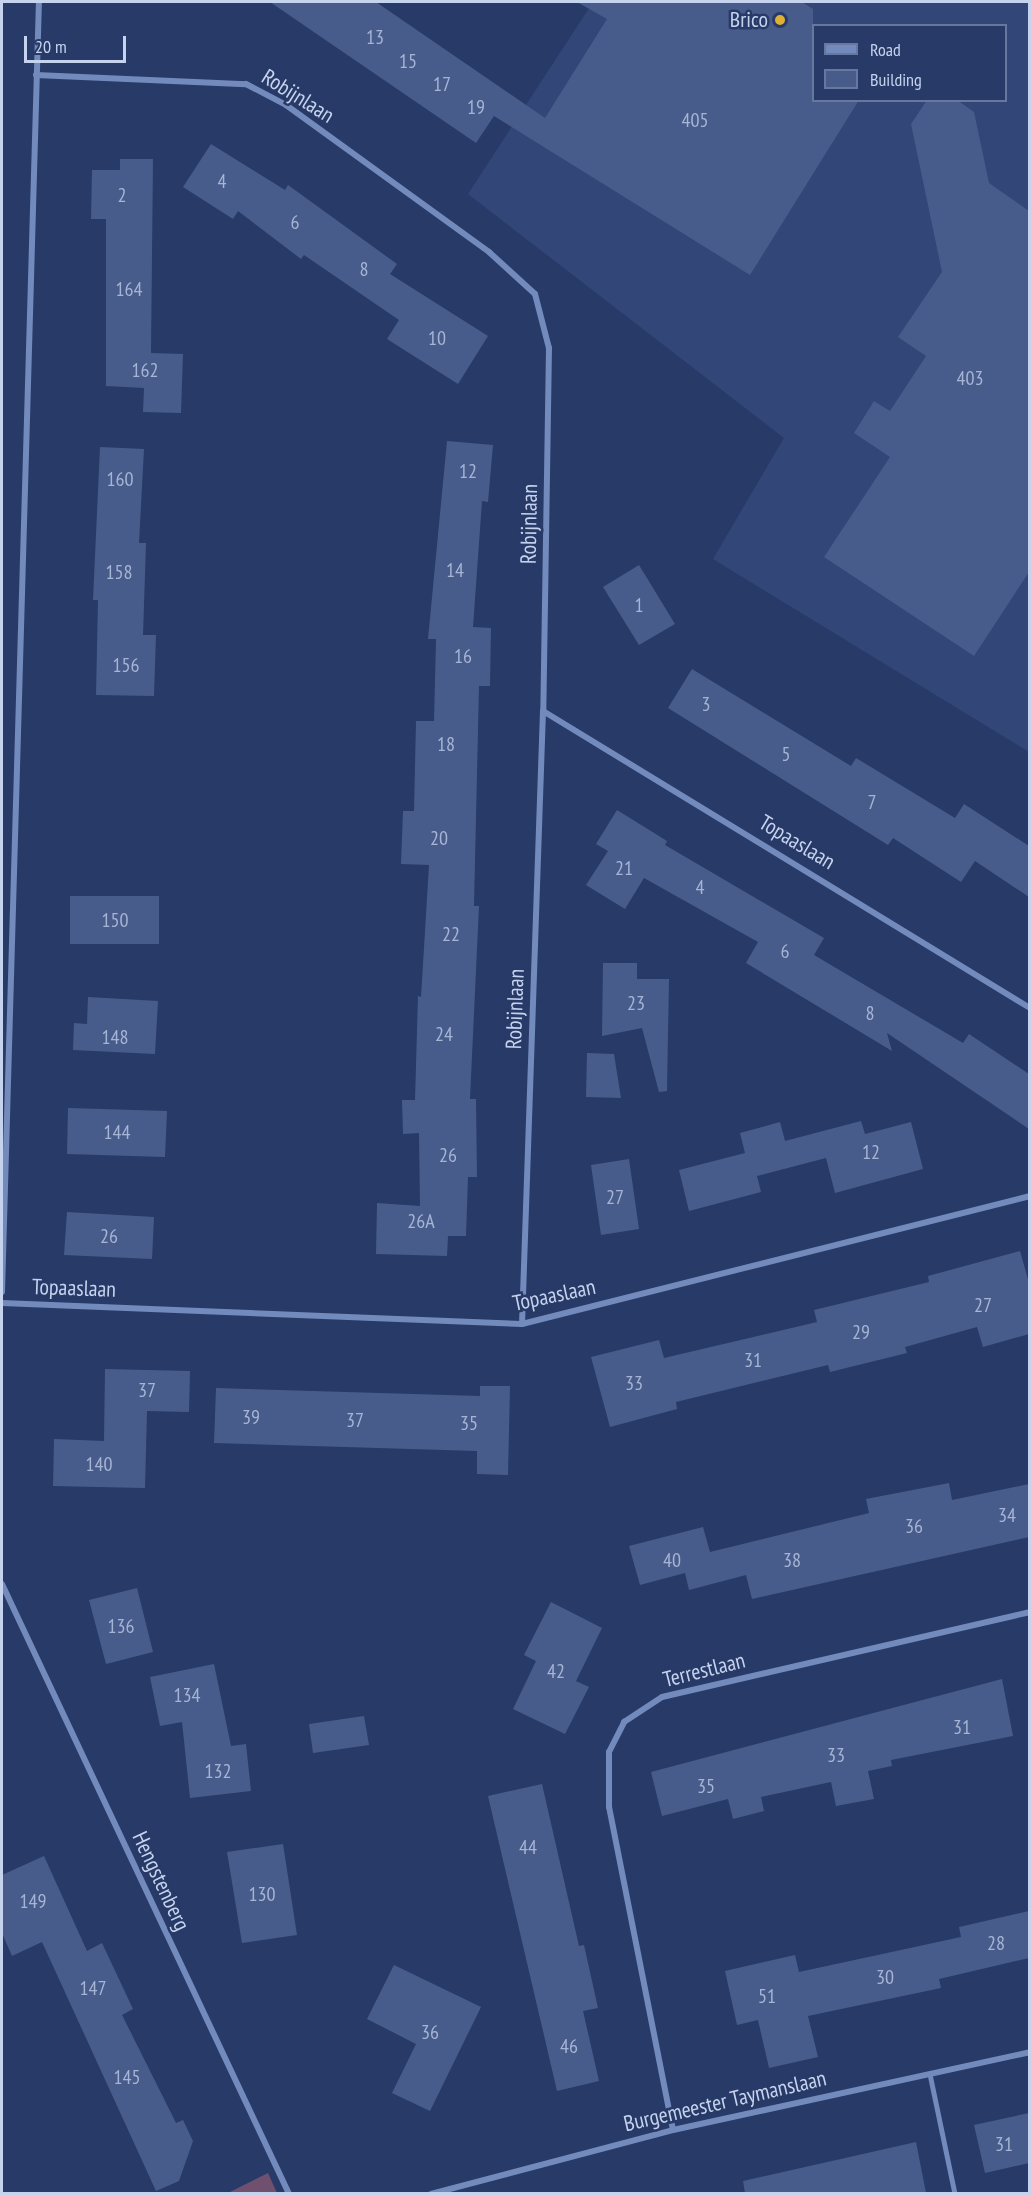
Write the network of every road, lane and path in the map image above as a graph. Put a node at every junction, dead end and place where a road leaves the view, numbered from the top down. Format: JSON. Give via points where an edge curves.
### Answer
{"nodes":[{"id":1,"x":39,"y":2,"type":"edge"},
{"id":2,"x":36,"y":75,"type":"junction"},
{"id":3,"x":543,"y":711,"type":"junction"},
{"id":4,"x":1029,"y":1008,"type":"edge"},
{"id":5,"x":1029,"y":1196,"type":"edge"},
{"id":6,"x":2,"y":1292,"type":"edge"},
{"id":7,"x":2,"y":1303,"type":"edge"},
{"id":8,"x":522,"y":1324,"type":"junction"},
{"id":9,"x":2,"y":1584,"type":"edge"},
{"id":10,"x":1029,"y":1612,"type":"edge"},
{"id":11,"x":1029,"y":2052,"type":"edge"},
{"id":12,"x":930,"y":2074,"type":"junction"},
{"id":13,"x":674,"y":2130,"type":"junction"},
{"id":14,"x":289,"y":2193,"type":"edge"},
{"id":15,"x":431,"y":2193,"type":"edge"},
{"id":16,"x":955,"y":2193,"type":"edge"}],
"edges":[{"from":1,"to":2,"type":"street"},
{"from":2,"to":3,"type":"street","name":"Robijnlaan","via":[[246,84],[286,105],[489,252],[535,294],[549,348]]},
{"from":2,"to":6,"type":"street"},
{"from":3,"to":4,"type":"street","name":"Topaaslaan"},
{"from":3,"to":8,"type":"street","name":"Robijnlaan"},
{"from":5,"to":8,"type":"street","name":"Topaaslaan"},
{"from":7,"to":8,"type":"street","name":"Topaaslaan"},
{"from":9,"to":14,"type":"street","name":"Hengstenberg"},
{"from":10,"to":13,"type":"street","name":"Terrestlaan","via":[[662,1697],[624,1722],[609,1752],[609,1807]]},
{"from":11,"to":12,"type":"street","name":"Burgemeester Taymanslaan"},
{"from":12,"to":13,"type":"street","name":"Burgemeester Taymanslaan"},
{"from":12,"to":16,"type":"lane"},
{"from":13,"to":15,"type":"street","name":"Burgemeester Taymanslaan"}]}
